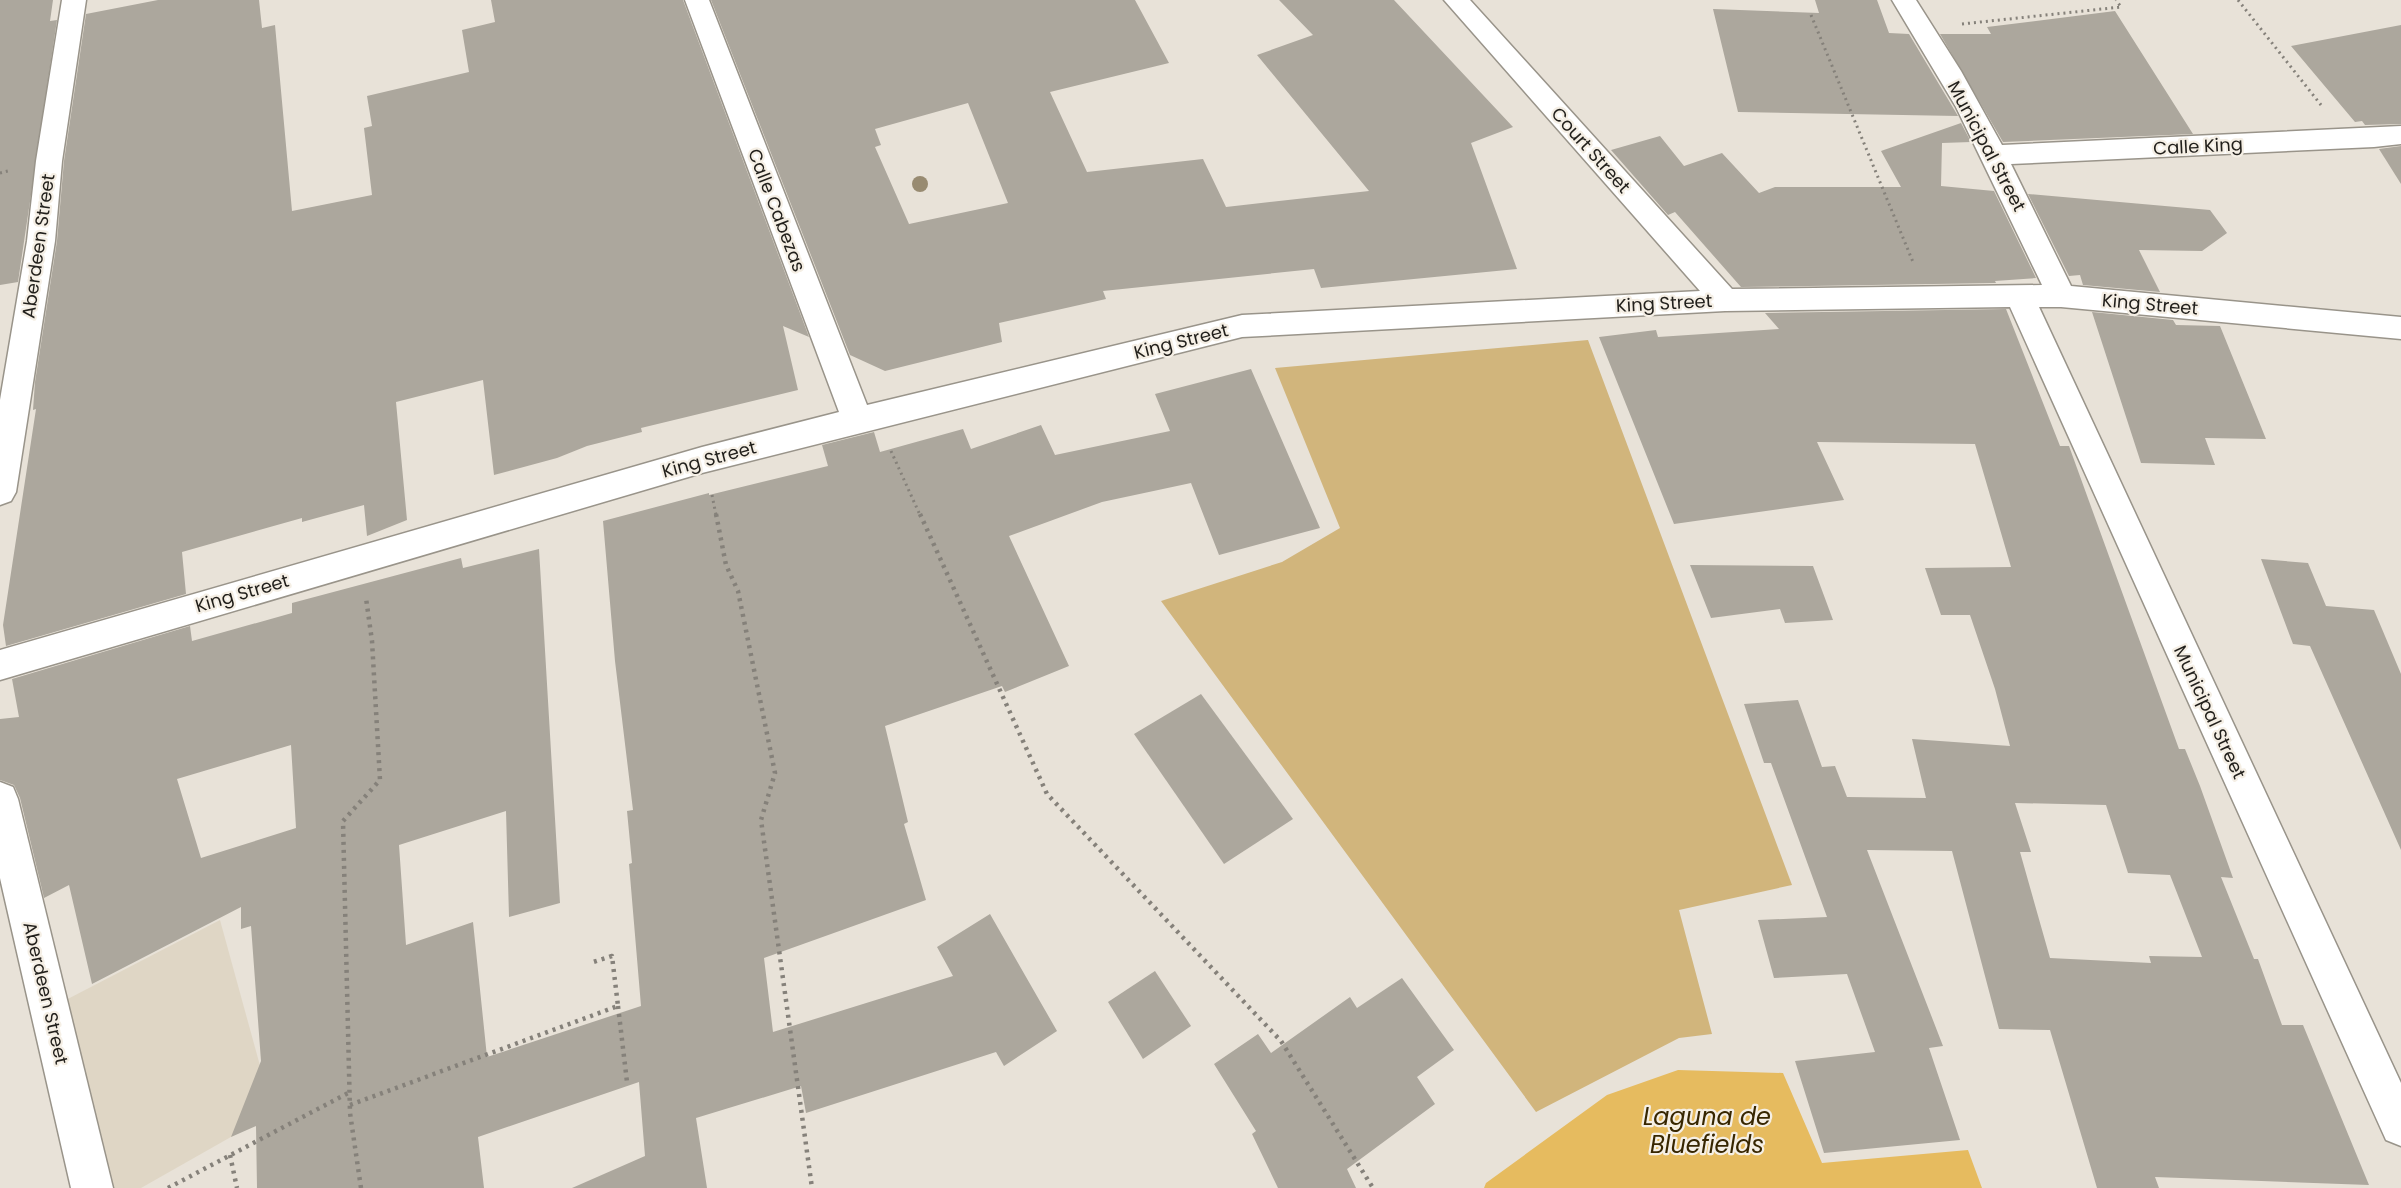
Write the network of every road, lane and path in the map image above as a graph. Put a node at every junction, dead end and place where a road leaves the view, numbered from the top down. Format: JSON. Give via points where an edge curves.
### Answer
{"nodes":[{"id":1,"x":74,"y":0,"type":"edge"},
{"id":2,"x":697,"y":0,"type":"edge"},
{"id":3,"x":1456,"y":0,"type":"edge"},
{"id":4,"x":1904,"y":0,"type":"edge"},
{"id":5,"x":2116,"y":0,"type":"edge"},
{"id":6,"x":2238,"y":0,"type":"edge"},
{"id":7,"x":1811,"y":15,"type":"dead end"},
{"id":8,"x":1923,"y":28,"type":"junction"},
{"id":9,"x":2401,"y":135,"type":"edge"},
{"id":10,"x":2347,"y":138,"type":"junction"},
{"id":11,"x":1995,"y":155,"type":"junction"},
{"id":12,"x":2061,"y":296,"type":"junction"},
{"id":13,"x":2020,"y":297,"type":"junction"},
{"id":14,"x":1928,"y":298,"type":"junction"},
{"id":15,"x":1725,"y":300,"type":"junction"},
{"id":16,"x":2401,"y":328,"type":"edge"},
{"id":17,"x":866,"y":417,"type":"junction"},
{"id":18,"x":702,"y":460,"type":"junction"},
{"id":19,"x":0,"y":492,"type":"edge"},
{"id":20,"x":360,"y":559,"type":"junction"},
{"id":21,"x":0,"y":664,"type":"edge"},
{"id":22,"x":0,"y":798,"type":"edge"},
{"id":23,"x":590,"y":963,"type":"dead end"},
{"id":24,"x":618,"y":1006,"type":"junction"},
{"id":25,"x":627,"y":1082,"type":"dead end"},
{"id":26,"x":350,"y":1092,"type":"junction"},
{"id":27,"x":350,"y":1106,"type":"junction"},
{"id":28,"x":2400,"y":1126,"type":"edge"},
{"id":29,"x":230,"y":1155,"type":"junction"},
{"id":30,"x":92,"y":1188,"type":"edge"},
{"id":31,"x":168,"y":1188,"type":"edge"},
{"id":32,"x":237,"y":1188,"type":"edge"},
{"id":33,"x":361,"y":1188,"type":"edge"},
{"id":34,"x":812,"y":1188,"type":"edge"},
{"id":35,"x":1373,"y":1188,"type":"edge"}],
"edges":[{"from":1,"to":19,"type":"street","name":"Aberdeen Street","via":[[41,241]]},
{"from":2,"to":17,"type":"street","name":"Calle Cabezas"},
{"from":3,"to":15,"type":"street","name":"Court Street"},
{"from":4,"to":8,"type":"street","name":"Municipal Street"},
{"from":5,"to":8,"type":"path","via":[[2121,7]]},
{"from":6,"to":10,"type":"path"},
{"from":7,"to":14,"type":"path"},
{"from":8,"to":11,"type":"street","name":"Municipal Street"},
{"from":9,"to":10,"type":"street","name":"Calle King","via":[[2373,140]]},
{"from":10,"to":11,"type":"street","name":"Calle King"},
{"from":11,"to":12,"type":"street","name":"Municipal Street"},
{"from":12,"to":13,"type":"street","name":"King Street"},
{"from":12,"to":16,"type":"street","name":"King Street"},
{"from":13,"to":14,"type":"street","name":"King Street"},
{"from":13,"to":28,"type":"street","name":"Municipal Street"},
{"from":14,"to":15,"type":"street","name":"King Street"},
{"from":15,"to":17,"type":"street","name":"King Street","via":[[1242,326]]},
{"from":17,"to":18,"type":"street","name":"King Street"},
{"from":17,"to":35,"type":"path","via":[[1047,794],[1281,1041]]},
{"from":18,"to":20,"type":"street","name":"King Street"},
{"from":18,"to":34,"type":"path","via":[[726,566],[738,591],[775,773],[761,820]]},
{"from":20,"to":21,"type":"street","name":"King Street"},
{"from":20,"to":26,"type":"path","via":[[372,641],[380,780],[343,821]]},
{"from":22,"to":30,"type":"street","name":"Aberdeen Street"},
{"from":23,"to":24,"type":"path","via":[[612,956]]},
{"from":24,"to":25,"type":"path"},
{"from":24,"to":27,"type":"path"},
{"from":26,"to":27,"type":"path"},
{"from":26,"to":29,"type":"path"},
{"from":27,"to":33,"type":"path"},
{"from":29,"to":31,"type":"path"},
{"from":29,"to":32,"type":"path"}]}
